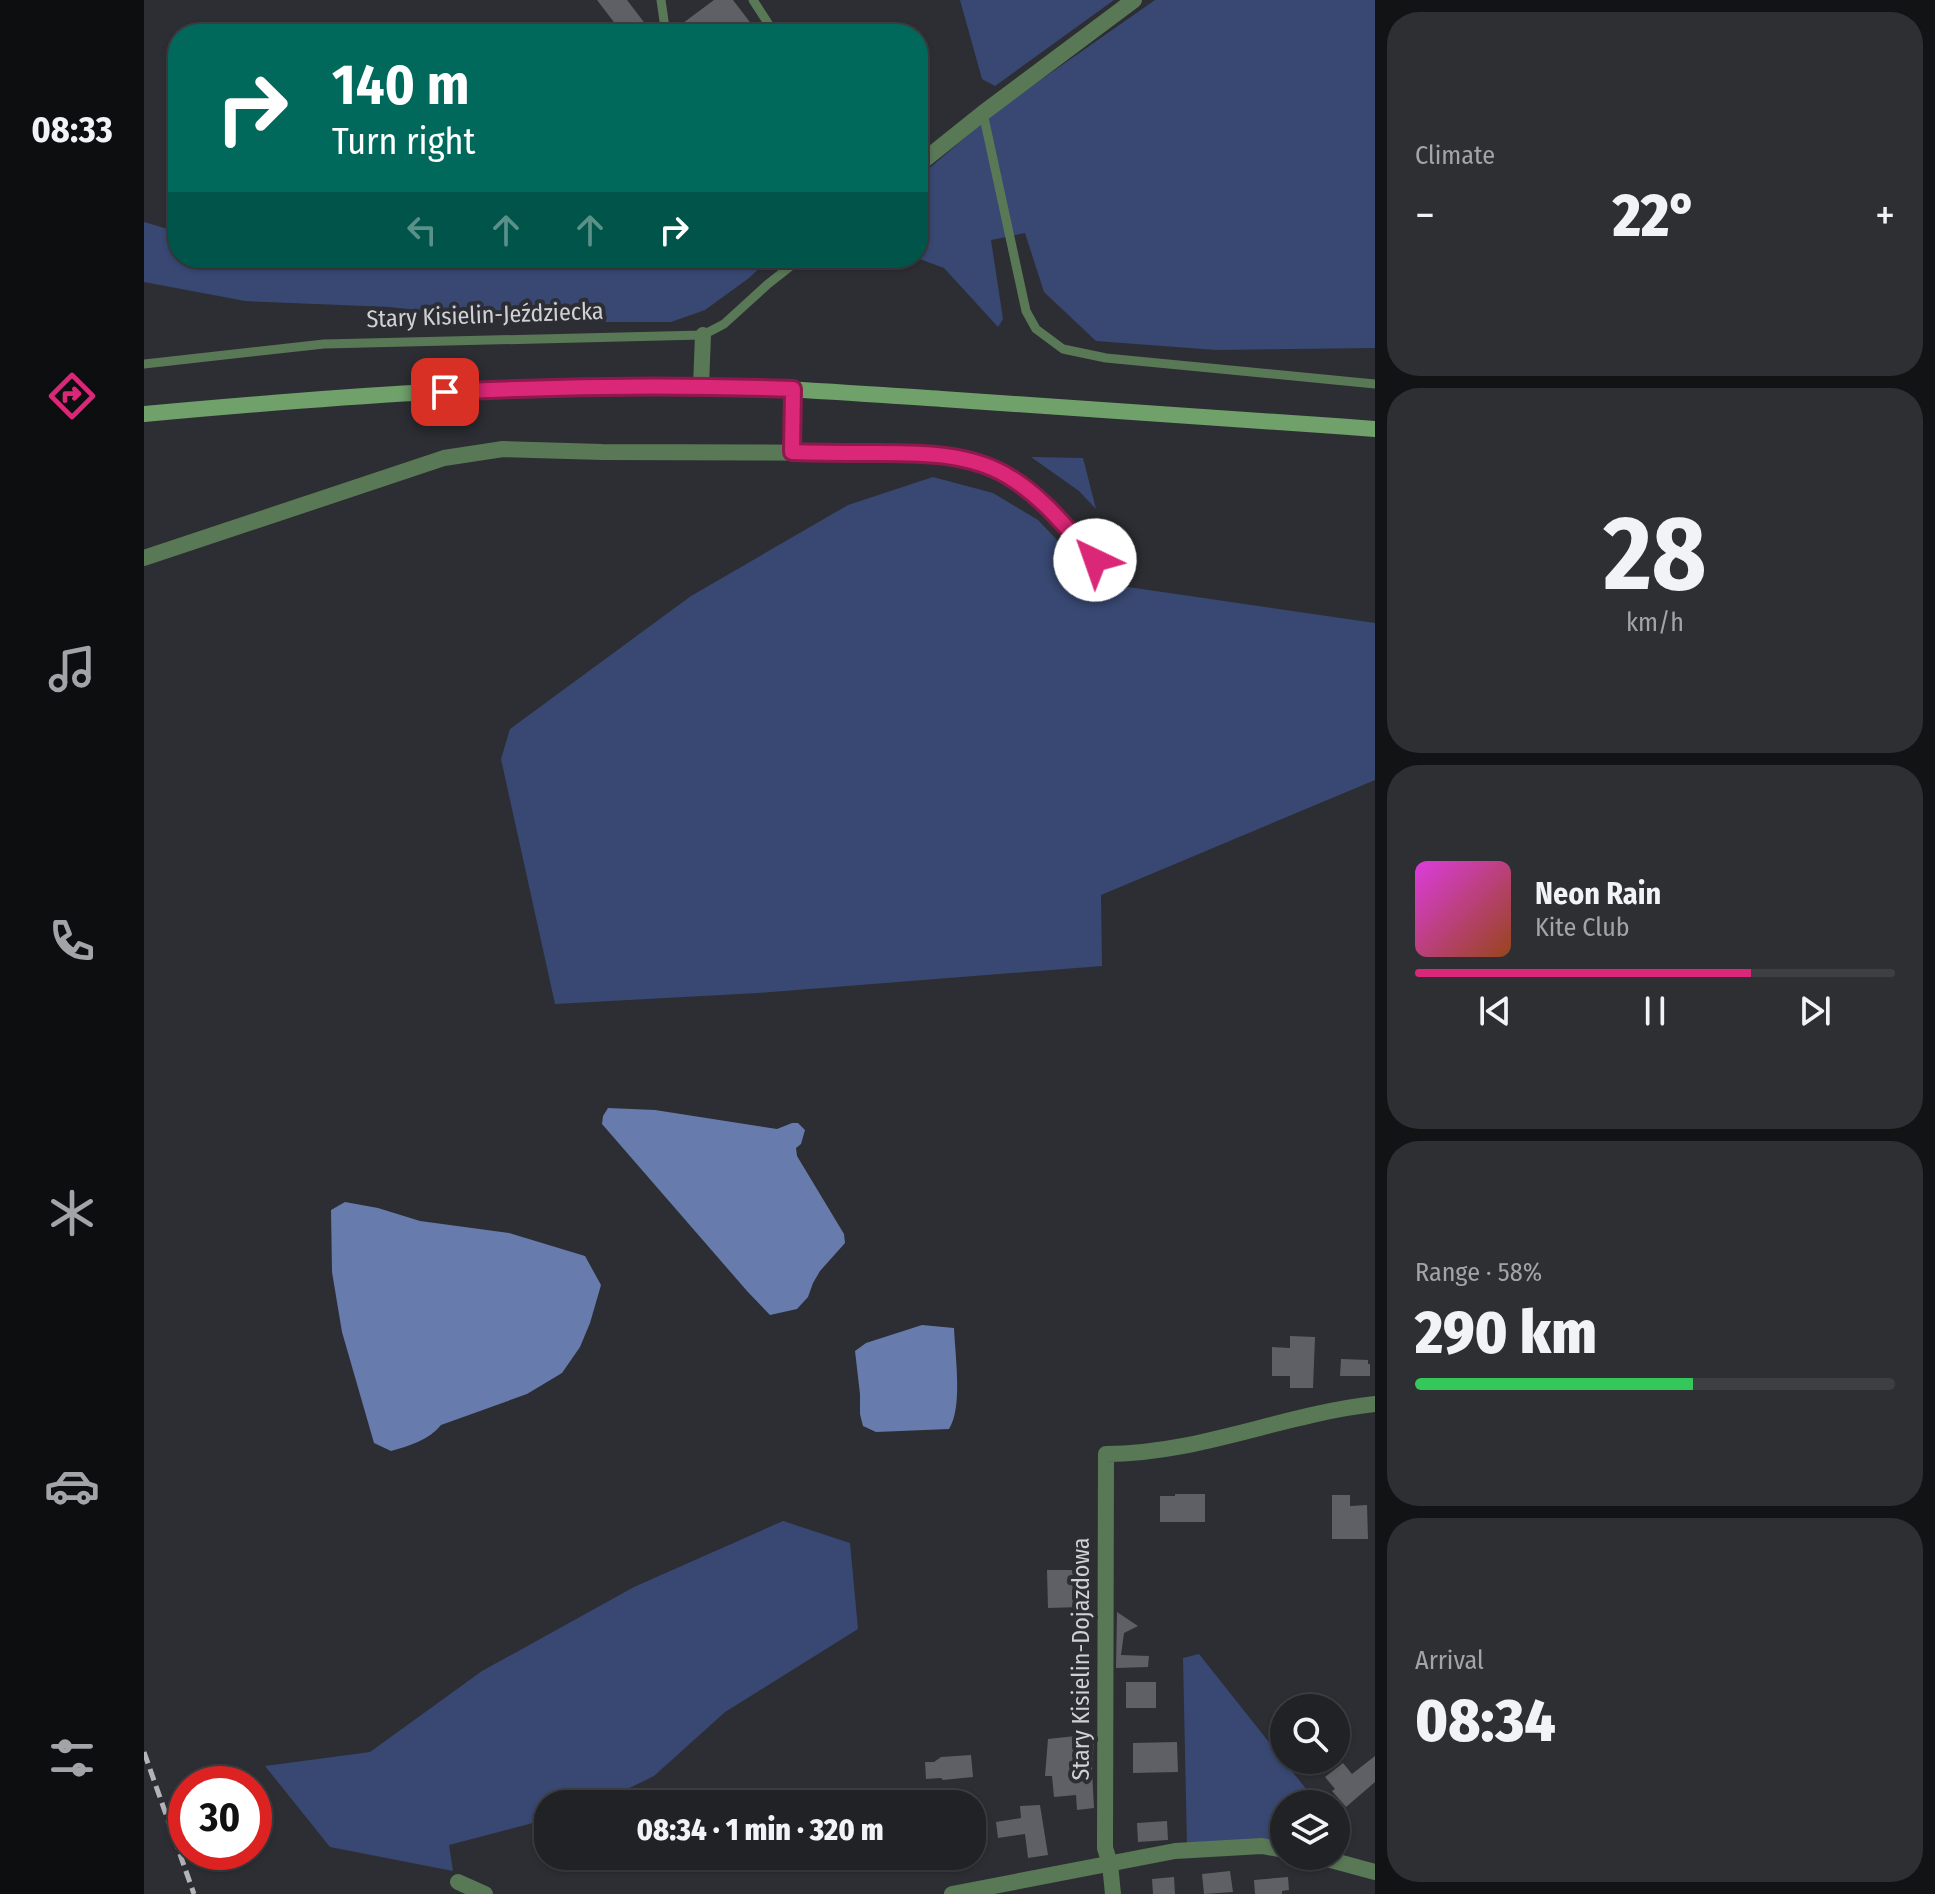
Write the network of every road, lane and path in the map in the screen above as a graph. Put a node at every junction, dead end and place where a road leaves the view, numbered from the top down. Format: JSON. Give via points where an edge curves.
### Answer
{"nodes":[{"id":1,"x":661,"y":0,"type":"edge"},
{"id":2,"x":753,"y":0,"type":"edge"},
{"id":3,"x":1134,"y":0,"type":"edge"},
{"id":4,"x":664,"y":24,"type":"edge"},
{"id":5,"x":769,"y":24,"type":"edge"},
{"id":6,"x":983,"y":113,"type":"junction"},
{"id":7,"x":928,"y":157,"type":"edge"},
{"id":8,"x":788,"y":268,"type":"edge"},
{"id":9,"x":703,"y":335,"type":"junction"},
{"id":10,"x":144,"y":364,"type":"edge"},
{"id":11,"x":1375,"y":384,"type":"edge"},
{"id":12,"x":701,"y":386,"type":"junction"},
{"id":13,"x":793,"y":389,"type":"junction"},
{"id":14,"x":144,"y":414,"type":"edge"},
{"id":15,"x":1375,"y":429,"type":"edge"},
{"id":16,"x":792,"y":452,"type":"junction"},
{"id":17,"x":144,"y":558,"type":"edge"},
{"id":18,"x":1095,"y":560,"type":"dead end"},
{"id":19,"x":1375,"y":1404,"type":"edge"},
{"id":20,"x":1270,"y":1847,"type":"edge"},
{"id":21,"x":1110,"y":1864,"type":"junction"},
{"id":22,"x":1350,"y":1865,"type":"edge"},
{"id":23,"x":1375,"y":1872,"type":"edge"},
{"id":24,"x":458,"y":1882,"type":"dead end"},
{"id":25,"x":485,"y":1894,"type":"edge"},
{"id":26,"x":952,"y":1894,"type":"edge"},
{"id":27,"x":1113,"y":1894,"type":"edge"}],
"edges":[{"from":1,"to":4,"type":"lane"},
{"from":2,"to":5,"type":"lane"},
{"from":3,"to":6,"type":"street"},
{"from":6,"to":7,"type":"street"},
{"from":6,"to":11,"type":"lane","via":[[1026,311],[1036,329],[1063,349],[1106,358]]},
{"from":8,"to":9,"type":"lane","via":[[724,324]]},
{"from":9,"to":10,"type":"lane","name":"Stary Kisielin-Jeździecka","via":[[324,344]]},
{"from":9,"to":12,"type":"street"},
{"from":12,"to":13,"type":"main road"},
{"from":12,"to":14,"type":"main road","via":[[554,386],[332,397]]},
{"from":13,"to":15,"type":"main road"},
{"from":13,"to":16,"type":"street"},
{"from":16,"to":17,"type":"street","via":[[503,449],[444,458]]},
{"from":16,"to":18,"type":"street","via":[[920,453],[979,464],[1009,476],[1038,497]]},
{"from":19,"to":21,"type":"street","name":"Stary Kisielin-Dojazdowa","via":[[1186,1446],[1106,1454],[1105,1848]]},
{"from":20,"to":21,"type":"street","via":[[1175,1851]]},
{"from":21,"to":26,"type":"street"},
{"from":21,"to":27,"type":"street","name":"Stary Kisielin-Dojazdowa"},
{"from":22,"to":23,"type":"street"},
{"from":24,"to":25,"type":"street"}]}
